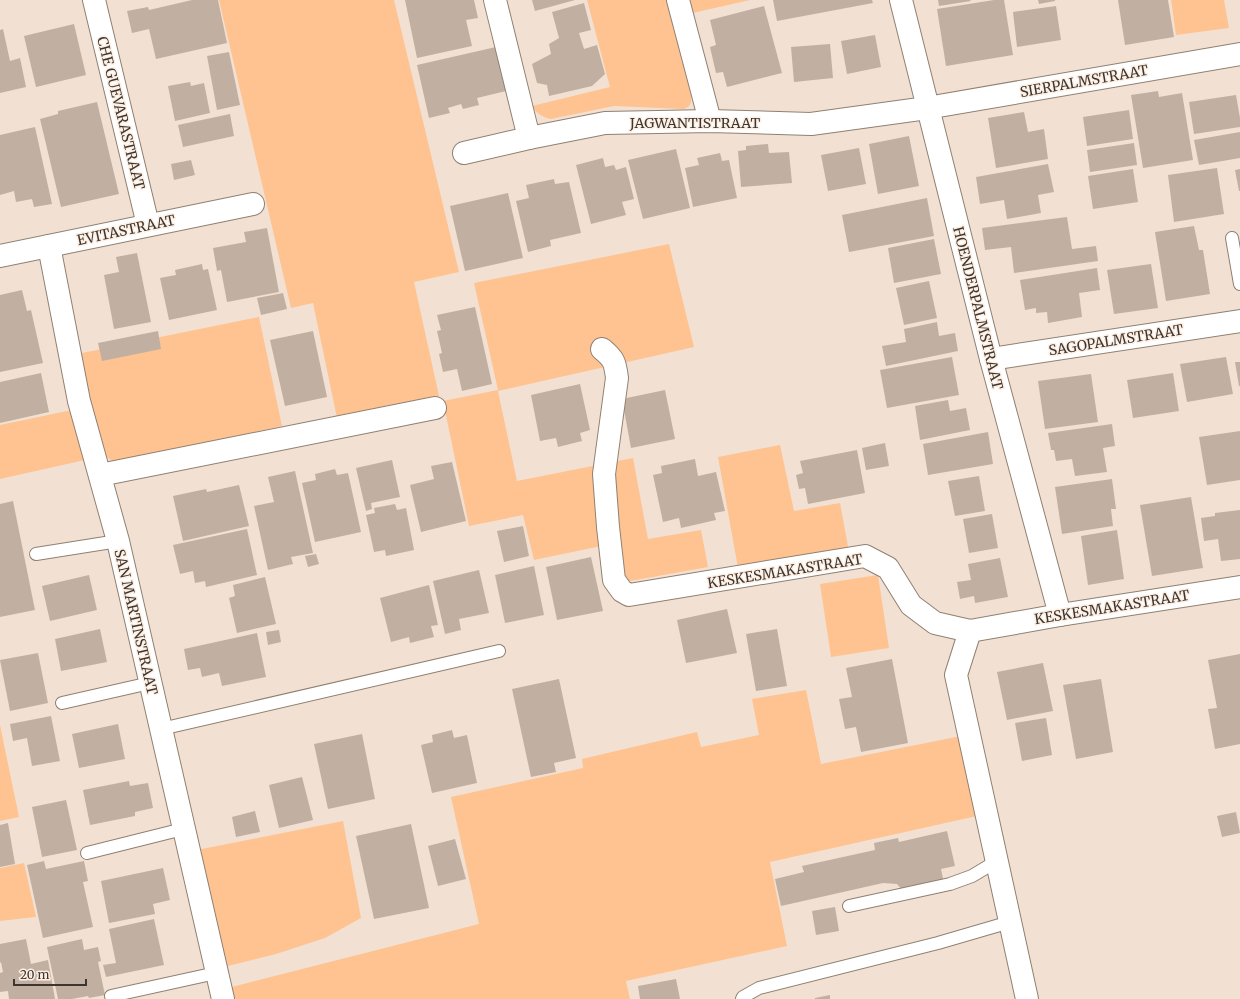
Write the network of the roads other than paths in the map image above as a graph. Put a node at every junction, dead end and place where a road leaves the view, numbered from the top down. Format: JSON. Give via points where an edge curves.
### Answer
{"nodes":[{"id":1,"x":94,"y":0,"type":"edge"},
{"id":2,"x":495,"y":0,"type":"edge"},
{"id":3,"x":678,"y":0,"type":"edge"},
{"id":4,"x":901,"y":0,"type":"edge"},
{"id":5,"x":1240,"y":54,"type":"edge"},
{"id":6,"x":928,"y":108,"type":"junction"},
{"id":7,"x":710,"y":122,"type":"junction"},
{"id":8,"x":529,"y":138,"type":"junction"},
{"id":9,"x":464,"y":153,"type":"dead end"},
{"id":10,"x":253,"y":204,"type":"dead end"},
{"id":11,"x":148,"y":225,"type":"junction"},
{"id":12,"x":1232,"y":238,"type":"dead end"},
{"id":13,"x":49,"y":246,"type":"junction"},
{"id":14,"x":0,"y":256,"type":"edge"},
{"id":15,"x":1240,"y":284,"type":"edge"},
{"id":16,"x":1240,"y":321,"type":"edge"},
{"id":17,"x":602,"y":350,"type":"dead end"},
{"id":18,"x":991,"y":359,"type":"junction"},
{"id":19,"x":435,"y":408,"type":"dead end"},
{"id":20,"x":100,"y":475,"type":"junction"},
{"id":21,"x":118,"y":541,"type":"junction"},
{"id":22,"x":36,"y":554,"type":"dead end"},
{"id":23,"x":1240,"y":587,"type":"edge"},
{"id":24,"x":1060,"y":614,"type":"junction"},
{"id":25,"x":970,"y":632,"type":"junction"},
{"id":26,"x":499,"y":651,"type":"dead end"},
{"id":27,"x":150,"y":683,"type":"junction"},
{"id":28,"x":62,"y":703,"type":"dead end"},
{"id":29,"x":161,"y":729,"type":"junction"},
{"id":30,"x":183,"y":829,"type":"junction"},
{"id":31,"x":87,"y":853,"type":"dead end"},
{"id":32,"x":997,"y":863,"type":"junction"},
{"id":33,"x":849,"y":906,"type":"dead end"},
{"id":34,"x":1010,"y":922,"type":"junction"},
{"id":35,"x":216,"y":973,"type":"junction"},
{"id":36,"x":111,"y":996,"type":"dead end"},
{"id":37,"x":223,"y":999,"type":"edge"},
{"id":38,"x":742,"y":999,"type":"edge"},
{"id":39,"x":1027,"y":999,"type":"edge"}],
"edges":[{"from":1,"to":11,"type":"street","name":"CHE GUEVARASTRAAT"},
{"from":2,"to":8,"type":"street"},
{"from":3,"to":7,"type":"street"},
{"from":4,"to":6,"type":"street","name":"HOENDERPALMSTRAAT"},
{"from":5,"to":6,"type":"street","name":"SIERPALMSTRAAT"},
{"from":6,"to":7,"type":"street","name":"JAGWANTISTRAAT","via":[[811,124]]},
{"from":6,"to":18,"type":"street","name":"HOENDERPALMSTRAAT"},
{"from":7,"to":8,"type":"street","name":"JAGWANTISTRAAT","via":[[605,123]]},
{"from":8,"to":9,"type":"street","name":"JAGWANTISTRAAT"},
{"from":10,"to":11,"type":"street","name":"EVITASTRAAT"},
{"from":11,"to":13,"type":"street","name":"EVITASTRAAT"},
{"from":12,"to":15,"type":"lane"},
{"from":13,"to":14,"type":"street","name":"EVITASTRAAT"},
{"from":13,"to":20,"type":"street","name":"SAN MARTINSTRAAT","via":[[78,401]]},
{"from":16,"to":18,"type":"street","name":"SAGOPALMSTRAAT"},
{"from":17,"to":25,"type":"street","name":"KESKESMAKASTRAAT","via":[[612,358],[617,378],[604,474],[614,580],[622,591],[629,595],[865,556],[888,568],[911,605],[935,623]]},
{"from":18,"to":24,"type":"street","name":"HOENDERPALMSTRAAT"},
{"from":19,"to":20,"type":"street"},
{"from":20,"to":21,"type":"street","name":"SAN MARTINSTRAAT"},
{"from":21,"to":22,"type":"lane"},
{"from":21,"to":27,"type":"street","name":"SAN MARTINSTRAAT"},
{"from":23,"to":24,"type":"street","name":"KESKESMAKASTRAAT"},
{"from":24,"to":25,"type":"street","name":"KESKESMAKASTRAAT"},
{"from":25,"to":32,"type":"street","via":[[956,675]]},
{"from":26,"to":29,"type":"lane"},
{"from":27,"to":28,"type":"lane"},
{"from":27,"to":29,"type":"street","name":"SAN MARTINSTRAAT"},
{"from":29,"to":30,"type":"street","name":"SAN MARTINSTRAAT"},
{"from":30,"to":31,"type":"lane"},
{"from":30,"to":35,"type":"street","name":"SAN MARTINSTRAAT"},
{"from":32,"to":33,"type":"lane","via":[[950,884]]},
{"from":32,"to":34,"type":"street"},
{"from":34,"to":38,"type":"lane","via":[[759,988]]},
{"from":34,"to":39,"type":"street"},
{"from":35,"to":36,"type":"lane"},
{"from":35,"to":37,"type":"street","name":"SAN MARTINSTRAAT"}]}
